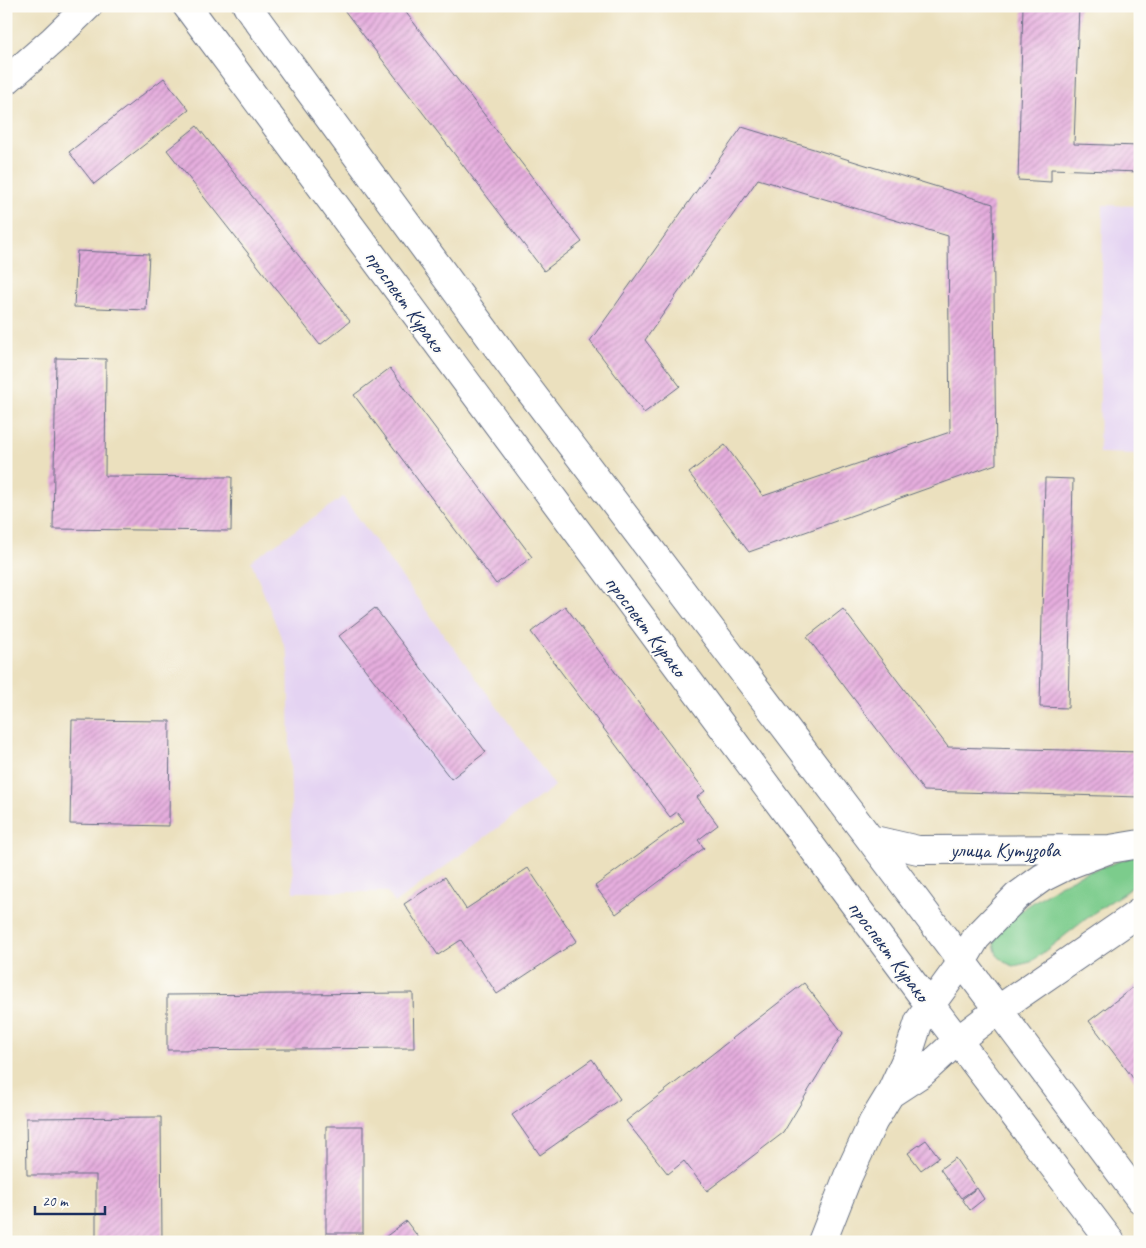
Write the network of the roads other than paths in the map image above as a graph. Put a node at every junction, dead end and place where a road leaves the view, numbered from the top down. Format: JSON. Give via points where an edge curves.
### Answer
{"nodes":[{"id":1,"x":88,"y":6,"type":"edge"},
{"id":2,"x":187,"y":6,"type":"edge"},
{"id":3,"x":246,"y":6,"type":"edge"},
{"id":4,"x":6,"y":81,"type":"edge"},
{"id":5,"x":870,"y":838,"type":"junction"},
{"id":6,"x":1140,"y":844,"type":"edge"},
{"id":7,"x":1110,"y":850,"type":"junction"},
{"id":8,"x":1140,"y":912,"type":"edge"},
{"id":9,"x":962,"y":962,"type":"junction"},
{"id":10,"x":930,"y":1006,"type":"junction"},
{"id":11,"x":999,"y":1009,"type":"junction"},
{"id":12,"x":957,"y":1041,"type":"junction"},
{"id":13,"x":890,"y":1094,"type":"junction"},
{"id":14,"x":1140,"y":1199,"type":"edge"},
{"id":15,"x":822,"y":1242,"type":"edge"},
{"id":16,"x":1111,"y":1242,"type":"edge"}],
"edges":[{"from":1,"to":4,"type":"main road"},
{"from":2,"to":10,"type":"main road","name":"проспект Курако"},
{"from":3,"to":5,"type":"main road","via":[[514,370]]},
{"from":5,"to":7,"type":"main road","name":"улица Кутузова","via":[[918,850]]},
{"from":5,"to":9,"type":"main road"},
{"from":6,"to":7,"type":"main road","name":"улица Кутузова"},
{"from":7,"to":9,"type":"main road","via":[[1068,865],[1017,896],[976,938]]},
{"from":8,"to":11,"type":"main road"},
{"from":9,"to":10,"type":"main road"},
{"from":9,"to":11,"type":"main road"},
{"from":10,"to":12,"type":"main road","name":"проспект Курако"},
{"from":10,"to":13,"type":"main road","via":[[920,1021]]},
{"from":11,"to":12,"type":"main road"},
{"from":11,"to":14,"type":"main road"},
{"from":12,"to":13,"type":"main road","via":[[922,1073]]},
{"from":12,"to":16,"type":"main road","name":"проспект Курако"},
{"from":13,"to":15,"type":"main road","via":[[848,1176]]}]}
